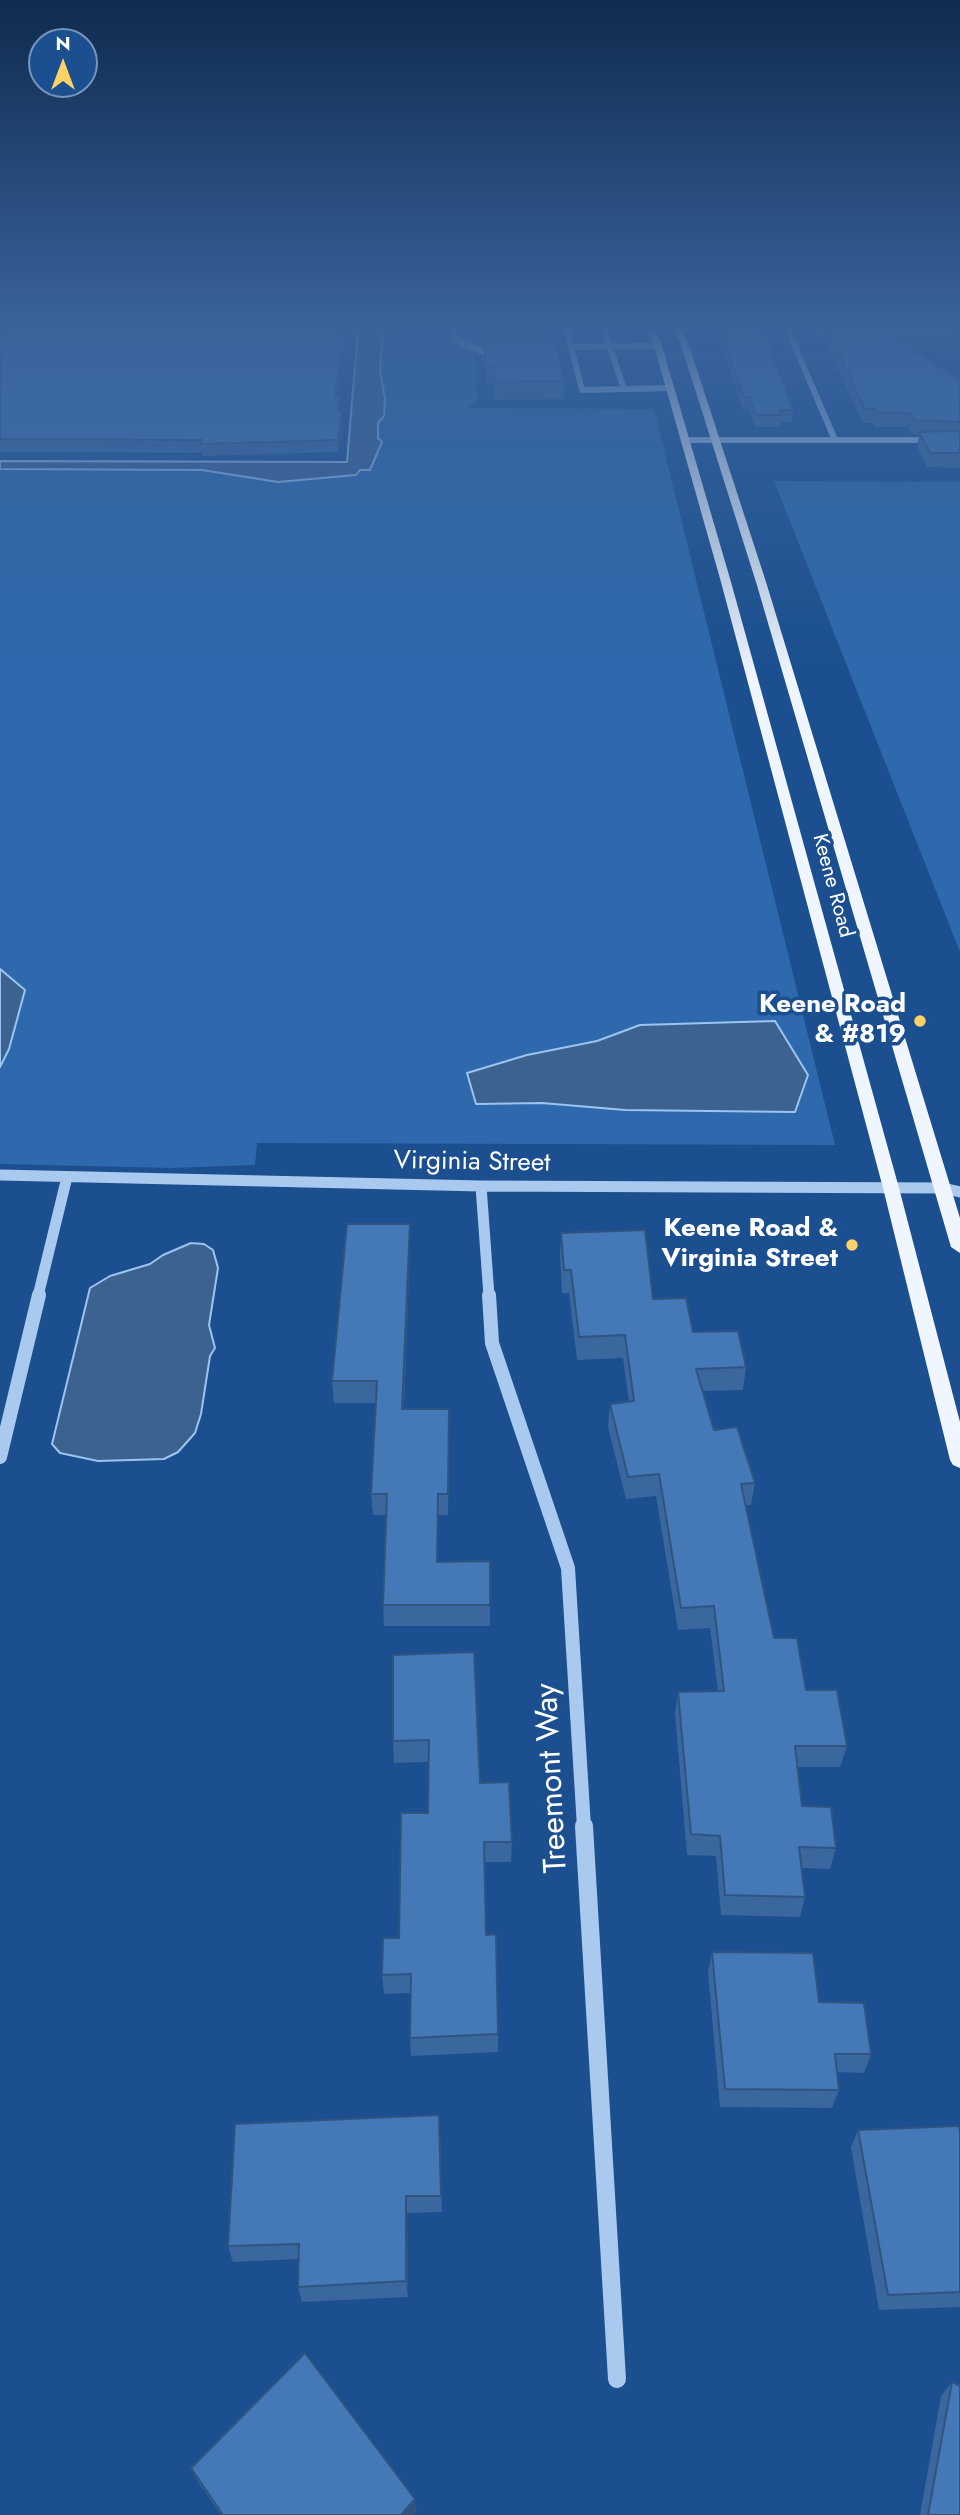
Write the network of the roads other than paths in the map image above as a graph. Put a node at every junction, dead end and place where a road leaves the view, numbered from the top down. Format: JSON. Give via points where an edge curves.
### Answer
{"nodes":[{"id":1,"x":687,"y":444,"type":"edge"},
{"id":2,"x":716,"y":444,"type":"edge"},
{"id":3,"x":0,"y":1175,"type":"edge"},
{"id":4,"x":67,"y":1177,"type":"junction"},
{"id":5,"x":481,"y":1186,"type":"junction"},
{"id":6,"x":891,"y":1188,"type":"junction"},
{"id":7,"x":954,"y":1188,"type":"edge"},
{"id":8,"x":960,"y":1247,"type":"edge"},
{"id":9,"x":0,"y":1457,"type":"edge"},
{"id":10,"x":960,"y":1460,"type":"edge"},
{"id":11,"x":617,"y":2379,"type":"dead end"}],
"edges":[{"from":1,"to":6,"type":"main road","name":"Keene Road"},
{"from":2,"to":7,"type":"main road","name":"Keene Road"},
{"from":3,"to":4,"type":"street","name":"Virginia Street"},
{"from":4,"to":5,"type":"street","name":"Virginia Street"},
{"from":4,"to":9,"type":"street"},
{"from":5,"to":6,"type":"street","name":"Virginia Street"},
{"from":5,"to":11,"type":"street","name":"Treemont Way","via":[[492,1343],[568,1568]]},
{"from":6,"to":7,"type":"street","name":"Virginia Street"},
{"from":6,"to":10,"type":"main road","name":"Keene Road"},
{"from":7,"to":8,"type":"main road","name":"Keene Road"}]}
